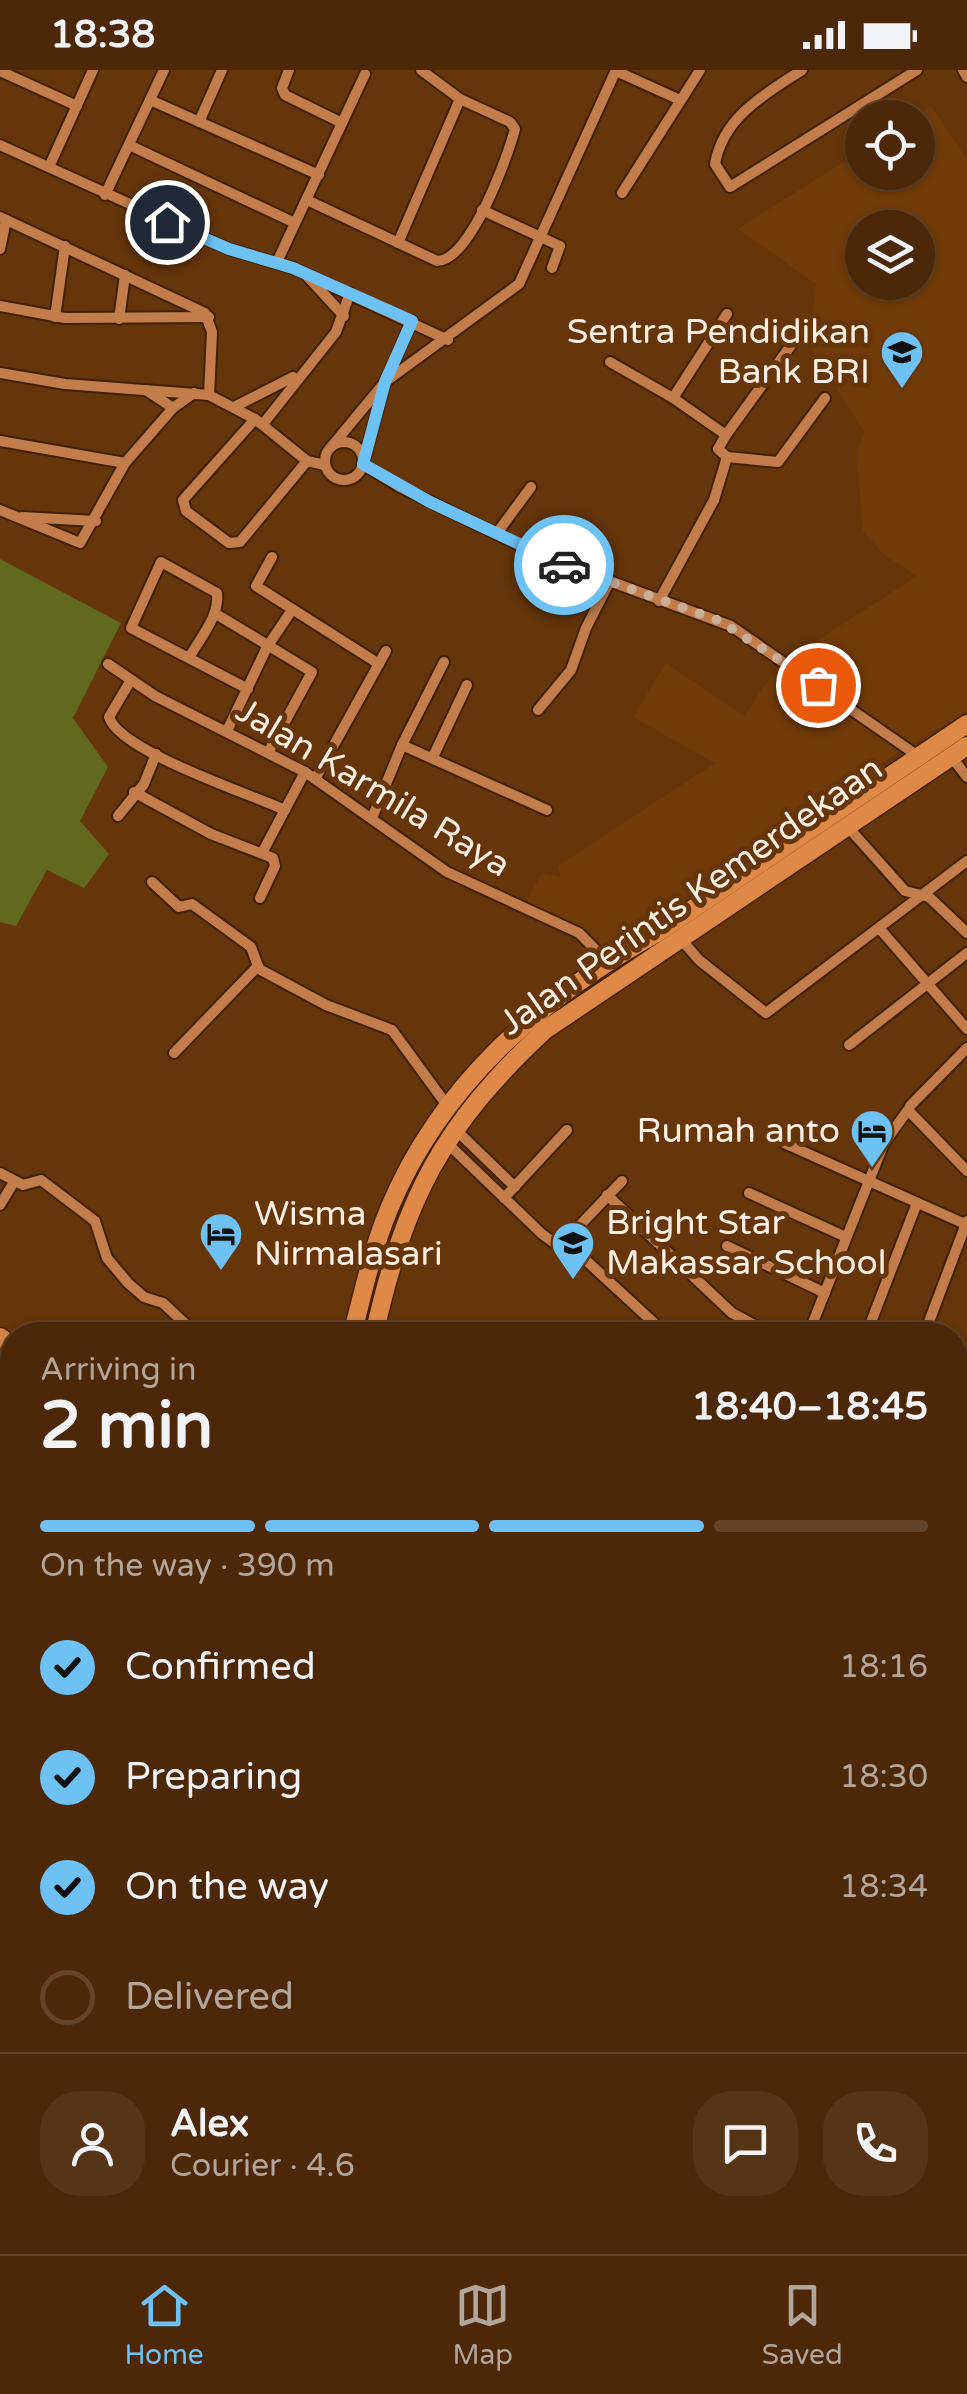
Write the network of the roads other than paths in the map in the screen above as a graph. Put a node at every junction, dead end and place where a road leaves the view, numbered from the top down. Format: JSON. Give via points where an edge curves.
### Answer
{"nodes":[{"id":1,"x":94,"y":70,"type":"edge"},
{"id":2,"x":164,"y":70,"type":"edge"},
{"id":3,"x":222,"y":70,"type":"edge"},
{"id":4,"x":289,"y":70,"type":"edge"},
{"id":5,"x":422,"y":70,"type":"edge"},
{"id":6,"x":616,"y":70,"type":"edge"},
{"id":7,"x":700,"y":70,"type":"edge"},
{"id":8,"x":802,"y":70,"type":"edge"},
{"id":9,"x":918,"y":70,"type":"edge"},
{"id":10,"x":963,"y":70,"type":"edge"},
{"id":11,"x":0,"y":72,"type":"edge"},
{"id":12,"x":364,"y":74,"type":"dead end"},
{"id":13,"x":22,"y":75,"type":"edge"},
{"id":14,"x":790,"y":75,"type":"edge"},
{"id":15,"x":967,"y":76,"type":"edge"},
{"id":16,"x":460,"y":98,"type":"junction"},
{"id":17,"x":150,"y":100,"type":"junction"},
{"id":18,"x":680,"y":100,"type":"junction"},
{"id":19,"x":77,"y":106,"type":"junction"},
{"id":20,"x":199,"y":122,"type":"junction"},
{"id":21,"x":342,"y":123,"type":"junction"},
{"id":22,"x":0,"y":145,"type":"edge"},
{"id":23,"x":129,"y":145,"type":"junction"},
{"id":24,"x":49,"y":167,"type":"junction"},
{"id":25,"x":319,"y":175,"type":"junction"},
{"id":26,"x":622,"y":193,"type":"dead end"},
{"id":27,"x":105,"y":195,"type":"junction"},
{"id":28,"x":307,"y":200,"type":"junction"},
{"id":29,"x":482,"y":210,"type":"junction"},
{"id":30,"x":3,"y":218,"type":"edge"},
{"id":31,"x":295,"y":222,"type":"junction"},
{"id":32,"x":542,"y":238,"type":"junction"},
{"id":33,"x":398,"y":243,"type":"junction"},
{"id":34,"x":65,"y":246,"type":"junction"},
{"id":35,"x":0,"y":249,"type":"edge"},
{"id":36,"x":277,"y":262,"type":"junction"},
{"id":37,"x":552,"y":268,"type":"dead end"},
{"id":38,"x":304,"y":272,"type":"junction"},
{"id":39,"x":126,"y":275,"type":"junction"},
{"id":40,"x":350,"y":293,"type":"junction"},
{"id":41,"x":0,"y":306,"type":"edge"},
{"id":42,"x":728,"y":314,"type":"dead end"},
{"id":43,"x":344,"y":316,"type":"junction"},
{"id":44,"x":55,"y":317,"type":"junction"},
{"id":45,"x":209,"y":317,"type":"junction"},
{"id":46,"x":119,"y":319,"type":"junction"},
{"id":47,"x":412,"y":321,"type":"junction"},
{"id":48,"x":797,"y":337,"type":"dead end"},
{"id":49,"x":448,"y":340,"type":"junction"},
{"id":50,"x":610,"y":362,"type":"dead end"},
{"id":51,"x":0,"y":373,"type":"edge"},
{"id":52,"x":298,"y":374,"type":"junction"},
{"id":53,"x":385,"y":382,"type":"junction"},
{"id":54,"x":145,"y":390,"type":"junction"},
{"id":55,"x":195,"y":392,"type":"junction"},
{"id":56,"x":210,"y":395,"type":"junction"},
{"id":57,"x":673,"y":398,"type":"junction"},
{"id":58,"x":825,"y":398,"type":"dead end"},
{"id":59,"x":236,"y":406,"type":"junction"},
{"id":60,"x":173,"y":408,"type":"junction"},
{"id":61,"x":259,"y":421,"type":"junction"},
{"id":62,"x":726,"y":435,"type":"junction"},
{"id":63,"x":0,"y":441,"type":"edge"},
{"id":64,"x":332,"y":446,"type":"junction"},
{"id":65,"x":727,"y":457,"type":"junction"},
{"id":66,"x":307,"y":461,"type":"junction"},
{"id":67,"x":125,"y":463,"type":"junction"},
{"id":68,"x":363,"y":464,"type":"junction"},
{"id":69,"x":326,"y":465,"type":"junction"},
{"id":70,"x":531,"y":488,"type":"dead end"},
{"id":71,"x":0,"y":510,"type":"edge"},
{"id":72,"x":14,"y":516,"type":"junction"},
{"id":73,"x":96,"y":521,"type":"junction"},
{"id":74,"x":496,"y":533,"type":"junction"},
{"id":75,"x":272,"y":557,"type":"dead end"},
{"id":76,"x":610,"y":581,"type":"junction"},
{"id":77,"x":659,"y":601,"type":"junction"},
{"id":78,"x":292,"y":610,"type":"junction"},
{"id":79,"x":216,"y":614,"type":"junction"},
{"id":80,"x":267,"y":646,"type":"junction"},
{"id":81,"x":386,"y":651,"type":"dead end"},
{"id":82,"x":188,"y":658,"type":"junction"},
{"id":83,"x":444,"y":662,"type":"dead end"},
{"id":84,"x":108,"y":664,"type":"dead end"},
{"id":85,"x":380,"y":664,"type":"junction"},
{"id":86,"x":132,"y":680,"type":"junction"},
{"id":87,"x":466,"y":685,"type":"dead end"},
{"id":88,"x":248,"y":689,"type":"junction"},
{"id":89,"x":538,"y":710,"type":"dead end"},
{"id":90,"x":967,"y":724,"type":"edge"},
{"id":91,"x":227,"y":731,"type":"junction"},
{"id":92,"x":402,"y":745,"type":"junction"},
{"id":93,"x":270,"y":751,"type":"junction"},
{"id":94,"x":959,"y":751,"type":"edge"},
{"id":95,"x":156,"y":754,"type":"junction"},
{"id":96,"x":918,"y":756,"type":"junction"},
{"id":97,"x":433,"y":757,"type":"junction"},
{"id":98,"x":310,"y":776,"type":"junction"},
{"id":99,"x":967,"y":777,"type":"edge"},
{"id":100,"x":134,"y":792,"type":"junction"},
{"id":101,"x":285,"y":810,"type":"junction"},
{"id":102,"x":548,"y":810,"type":"dead end"},
{"id":103,"x":118,"y":816,"type":"dead end"},
{"id":104,"x":372,"y":818,"type":"junction"},
{"id":105,"x":846,"y":825,"type":"junction"},
{"id":106,"x":812,"y":837,"type":"junction"},
{"id":107,"x":262,"y":854,"type":"junction"},
{"id":108,"x":967,"y":861,"type":"edge"},
{"id":109,"x":152,"y":882,"type":"dead end"},
{"id":110,"x":920,"y":896,"type":"junction"},
{"id":111,"x":260,"y":898,"type":"dead end"},
{"id":112,"x":879,"y":928,"type":"junction"},
{"id":113,"x":967,"y":933,"type":"edge"},
{"id":114,"x":680,"y":938,"type":"junction"},
{"id":115,"x":967,"y":953,"type":"edge"},
{"id":116,"x":606,"y":961,"type":"junction"},
{"id":117,"x":258,"y":966,"type":"junction"},
{"id":118,"x":930,"y":982,"type":"junction"},
{"id":119,"x":967,"y":1028,"type":"edge"},
{"id":120,"x":849,"y":1045,"type":"dead end"},
{"id":121,"x":967,"y":1048,"type":"edge"},
{"id":122,"x":174,"y":1052,"type":"dead end"},
{"id":123,"x":446,"y":1104,"type":"junction"},
{"id":124,"x":910,"y":1106,"type":"dead end"},
{"id":125,"x":567,"y":1130,"type":"dead end"},
{"id":126,"x":451,"y":1136,"type":"junction"},
{"id":127,"x":784,"y":1142,"type":"dead end"},
{"id":128,"x":967,"y":1170,"type":"edge"},
{"id":129,"x":0,"y":1173,"type":"edge"},
{"id":130,"x":622,"y":1180,"type":"dead end"},
{"id":131,"x":14,"y":1182,"type":"junction"},
{"id":132,"x":869,"y":1182,"type":"junction"},
{"id":133,"x":515,"y":1186,"type":"junction"},
{"id":134,"x":749,"y":1193,"type":"dead end"},
{"id":135,"x":607,"y":1195,"type":"junction"},
{"id":136,"x":504,"y":1198,"type":"junction"},
{"id":137,"x":917,"y":1203,"type":"junction"},
{"id":138,"x":0,"y":1205,"type":"edge"},
{"id":139,"x":966,"y":1222,"type":"edge"},
{"id":140,"x":846,"y":1238,"type":"junction"},
{"id":141,"x":565,"y":1241,"type":"junction"},
{"id":142,"x":727,"y":1246,"type":"dead end"},
{"id":143,"x":824,"y":1293,"type":"junction"},
{"id":144,"x":183,"y":1322,"type":"edge"},
{"id":145,"x":356,"y":1322,"type":"edge"},
{"id":146,"x":378,"y":1322,"type":"edge"},
{"id":147,"x":653,"y":1322,"type":"edge"},
{"id":148,"x":748,"y":1322,"type":"edge"},
{"id":149,"x":813,"y":1322,"type":"edge"},
{"id":150,"x":871,"y":1322,"type":"edge"},
{"id":151,"x":929,"y":1322,"type":"edge"}],
"edges":[{"from":1,"to":19,"type":"street"},
{"from":2,"to":17,"type":"street"},
{"from":3,"to":20,"type":"street"},
{"from":4,"to":21,"type":"street","via":[[285,95]]},
{"from":5,"to":16,"type":"street"},
{"from":6,"to":18,"type":"street"},
{"from":6,"to":32,"type":"street"},
{"from":7,"to":18,"type":"street"},
{"from":8,"to":14,"type":"street"},
{"from":9,"to":14,"type":"street","via":[[730,187],[715,164],[720,145],[738,115]]},
{"from":10,"to":15,"type":"street"},
{"from":11,"to":13,"type":"street"},
{"from":12,"to":21,"type":"street"},
{"from":13,"to":19,"type":"street"},
{"from":16,"to":29,"type":"street","via":[[515,130]]},
{"from":16,"to":33,"type":"street"},
{"from":17,"to":20,"type":"street"},
{"from":17,"to":23,"type":"street"},
{"from":18,"to":26,"type":"street"},
{"from":19,"to":24,"type":"street"},
{"from":20,"to":25,"type":"street"},
{"from":21,"to":25,"type":"street"},
{"from":22,"to":24,"type":"street"},
{"from":23,"to":27,"type":"street"},
{"from":23,"to":31,"type":"street"},
{"from":24,"to":27,"type":"street"},
{"from":25,"to":28,"type":"street"},
{"from":27,"to":36,"type":"street","via":[[229,249]]},
{"from":28,"to":31,"type":"street"},
{"from":28,"to":33,"type":"street"},
{"from":29,"to":32,"type":"street"},
{"from":29,"to":33,"type":"street","via":[[448,260]]},
{"from":30,"to":34,"type":"street"},
{"from":30,"to":35,"type":"street"},
{"from":31,"to":36,"type":"street"},
{"from":32,"to":37,"type":"street","via":[[561,247]]},
{"from":32,"to":49,"type":"street","via":[[519,284]]},
{"from":34,"to":39,"type":"street"},
{"from":34,"to":44,"type":"street"},
{"from":36,"to":38,"type":"street"},
{"from":38,"to":40,"type":"street"},
{"from":38,"to":43,"type":"street"},
{"from":39,"to":45,"type":"street"},
{"from":39,"to":46,"type":"street"},
{"from":40,"to":43,"type":"street"},
{"from":40,"to":47,"type":"street"},
{"from":41,"to":44,"type":"street"},
{"from":42,"to":57,"type":"street"},
{"from":43,"to":52,"type":"street"},
{"from":44,"to":46,"type":"street"},
{"from":45,"to":46,"type":"street"},
{"from":45,"to":56,"type":"street"},
{"from":47,"to":49,"type":"street"},
{"from":47,"to":53,"type":"street"},
{"from":48,"to":62,"type":"street"},
{"from":49,"to":53,"type":"street"},
{"from":50,"to":57,"type":"street"},
{"from":51,"to":54,"type":"street"},
{"from":52,"to":59,"type":"street"},
{"from":52,"to":61,"type":"street"},
{"from":53,"to":64,"type":"street"},
{"from":53,"to":68,"type":"street"},
{"from":54,"to":55,"type":"street"},
{"from":54,"to":60,"type":"street"},
{"from":55,"to":56,"type":"street"},
{"from":55,"to":60,"type":"street"},
{"from":56,"to":59,"type":"street"},
{"from":57,"to":62,"type":"street"},
{"from":58,"to":65,"type":"street","via":[[778,462]]},
{"from":59,"to":61,"type":"street"},
{"from":60,"to":67,"type":"street"},
{"from":61,"to":66,"type":"street"},
{"from":61,"to":66,"type":"street","via":[[191,490],[182,502],[186,510],[229,543],[240,542]]},
{"from":62,"to":65,"type":"street","via":[[718,448]]},
{"from":63,"to":67,"type":"street"},
{"from":64,"to":68,"type":"street","via":[[352,444]]},
{"from":64,"to":69,"type":"street"},
{"from":65,"to":77,"type":"street","via":[[714,500]]},
{"from":66,"to":69,"type":"street"},
{"from":67,"to":73,"type":"street"},
{"from":68,"to":69,"type":"street","via":[[345,480]]},
{"from":68,"to":74,"type":"street"},
{"from":70,"to":74,"type":"street"},
{"from":71,"to":72,"type":"street"},
{"from":72,"to":73,"type":"street"},
{"from":72,"to":73,"type":"street","via":[[76,544]]},
{"from":74,"to":76,"type":"street"},
{"from":75,"to":78,"type":"street","via":[[255,585]]},
{"from":76,"to":77,"type":"street"},
{"from":76,"to":89,"type":"street","via":[[572,670]]},
{"from":77,"to":96,"type":"street","via":[[736,630]]},
{"from":78,"to":80,"type":"street"},
{"from":78,"to":85,"type":"street"},
{"from":79,"to":80,"type":"street"},
{"from":79,"to":82,"type":"street"},
{"from":79,"to":82,"type":"street","via":[[218,594],[162,562],[130,628]]},
{"from":80,"to":88,"type":"street"},
{"from":80,"to":93,"type":"street","via":[[312,672]]},
{"from":81,"to":85,"type":"street"},
{"from":82,"to":88,"type":"street"},
{"from":83,"to":92,"type":"street"},
{"from":84,"to":86,"type":"street","name":"Jalan Karmila Raya"},
{"from":85,"to":98,"type":"street"},
{"from":86,"to":91,"type":"street","name":"Jalan Karmila Raya"},
{"from":86,"to":95,"type":"street","via":[[110,723]]},
{"from":87,"to":97,"type":"street"},
{"from":88,"to":91,"type":"street"},
{"from":90,"to":96,"type":"highway","name":"Jalan Perintis Kemerdekaan"},
{"from":91,"to":93,"type":"street","name":"Jalan Karmila Raya"},
{"from":92,"to":97,"type":"street"},
{"from":92,"to":104,"type":"street"},
{"from":93,"to":98,"type":"street","name":"Jalan Karmila Raya"},
{"from":94,"to":99,"type":"street"},
{"from":94,"to":105,"type":"highway","name":"Jalan Perintis Kemerdekaan"},
{"from":95,"to":100,"type":"street"},
{"from":95,"to":101,"type":"street"},
{"from":96,"to":106,"type":"highway","name":"Jalan Perintis Kemerdekaan"},
{"from":97,"to":102,"type":"street"},
{"from":98,"to":101,"type":"street"},
{"from":98,"to":104,"type":"street","name":"Jalan Karmila Raya"},
{"from":100,"to":103,"type":"street"},
{"from":100,"to":107,"type":"street"},
{"from":101,"to":107,"type":"street"},
{"from":104,"to":116,"type":"street","name":"Jalan Karmila Raya","via":[[453,875],[579,933]]},
{"from":105,"to":106,"type":"highway","name":"Jalan Perintis Kemerdekaan"},
{"from":105,"to":110,"type":"street","via":[[905,891]]},
{"from":106,"to":114,"type":"highway","name":"Jalan Perintis Kemerdekaan"},
{"from":106,"to":116,"type":"highway","name":"Jalan Perintis Kemerdekaan"},
{"from":107,"to":111,"type":"street","via":[[275,866]]},
{"from":108,"to":110,"type":"street"},
{"from":109,"to":117,"type":"street","via":[[179,907],[192,904],[251,947]]},
{"from":110,"to":112,"type":"street"},
{"from":110,"to":113,"type":"street","via":[[936,902]]},
{"from":112,"to":114,"type":"street","via":[[766,1012]]},
{"from":112,"to":118,"type":"street"},
{"from":114,"to":126,"type":"highway","name":"Jalan Perintis Kemerdekaan","via":[[546,1030],[495,1077]]},
{"from":115,"to":118,"type":"street"},
{"from":116,"to":123,"type":"highway","name":"Jalan Perintis Kemerdekaan","via":[[516,1031]]},
{"from":117,"to":122,"type":"street"},
{"from":117,"to":123,"type":"street","via":[[311,998],[392,1030]]},
{"from":118,"to":119,"type":"street"},
{"from":118,"to":120,"type":"street"},
{"from":121,"to":124,"type":"street"},
{"from":123,"to":145,"type":"highway","name":"Jalan Perintis Kemerdekaan","via":[[388,1210]]},
{"from":125,"to":133,"type":"street"},
{"from":126,"to":133,"type":"street"},
{"from":126,"to":136,"type":"street"},
{"from":126,"to":146,"type":"highway","name":"Jalan Perintis Kemerdekaan","via":[[422,1180]]},
{"from":127,"to":132,"type":"street"},
{"from":128,"to":132,"type":"street","via":[[908,1110],[884,1143]]},
{"from":129,"to":131,"type":"street"},
{"from":130,"to":135,"type":"street"},
{"from":131,"to":138,"type":"street"},
{"from":131,"to":144,"type":"street","via":[[41,1180],[93,1219],[117,1272]]},
{"from":132,"to":137,"type":"street"},
{"from":132,"to":140,"type":"street"},
{"from":133,"to":136,"type":"street"},
{"from":134,"to":140,"type":"street"},
{"from":135,"to":141,"type":"street"},
{"from":135,"to":148,"type":"street"},
{"from":136,"to":141,"type":"street","via":[[553,1242]]},
{"from":137,"to":139,"type":"street"},
{"from":137,"to":150,"type":"street"},
{"from":139,"to":151,"type":"street"},
{"from":140,"to":143,"type":"street"},
{"from":141,"to":147,"type":"street"},
{"from":142,"to":143,"type":"street"},
{"from":143,"to":149,"type":"street"}]}
